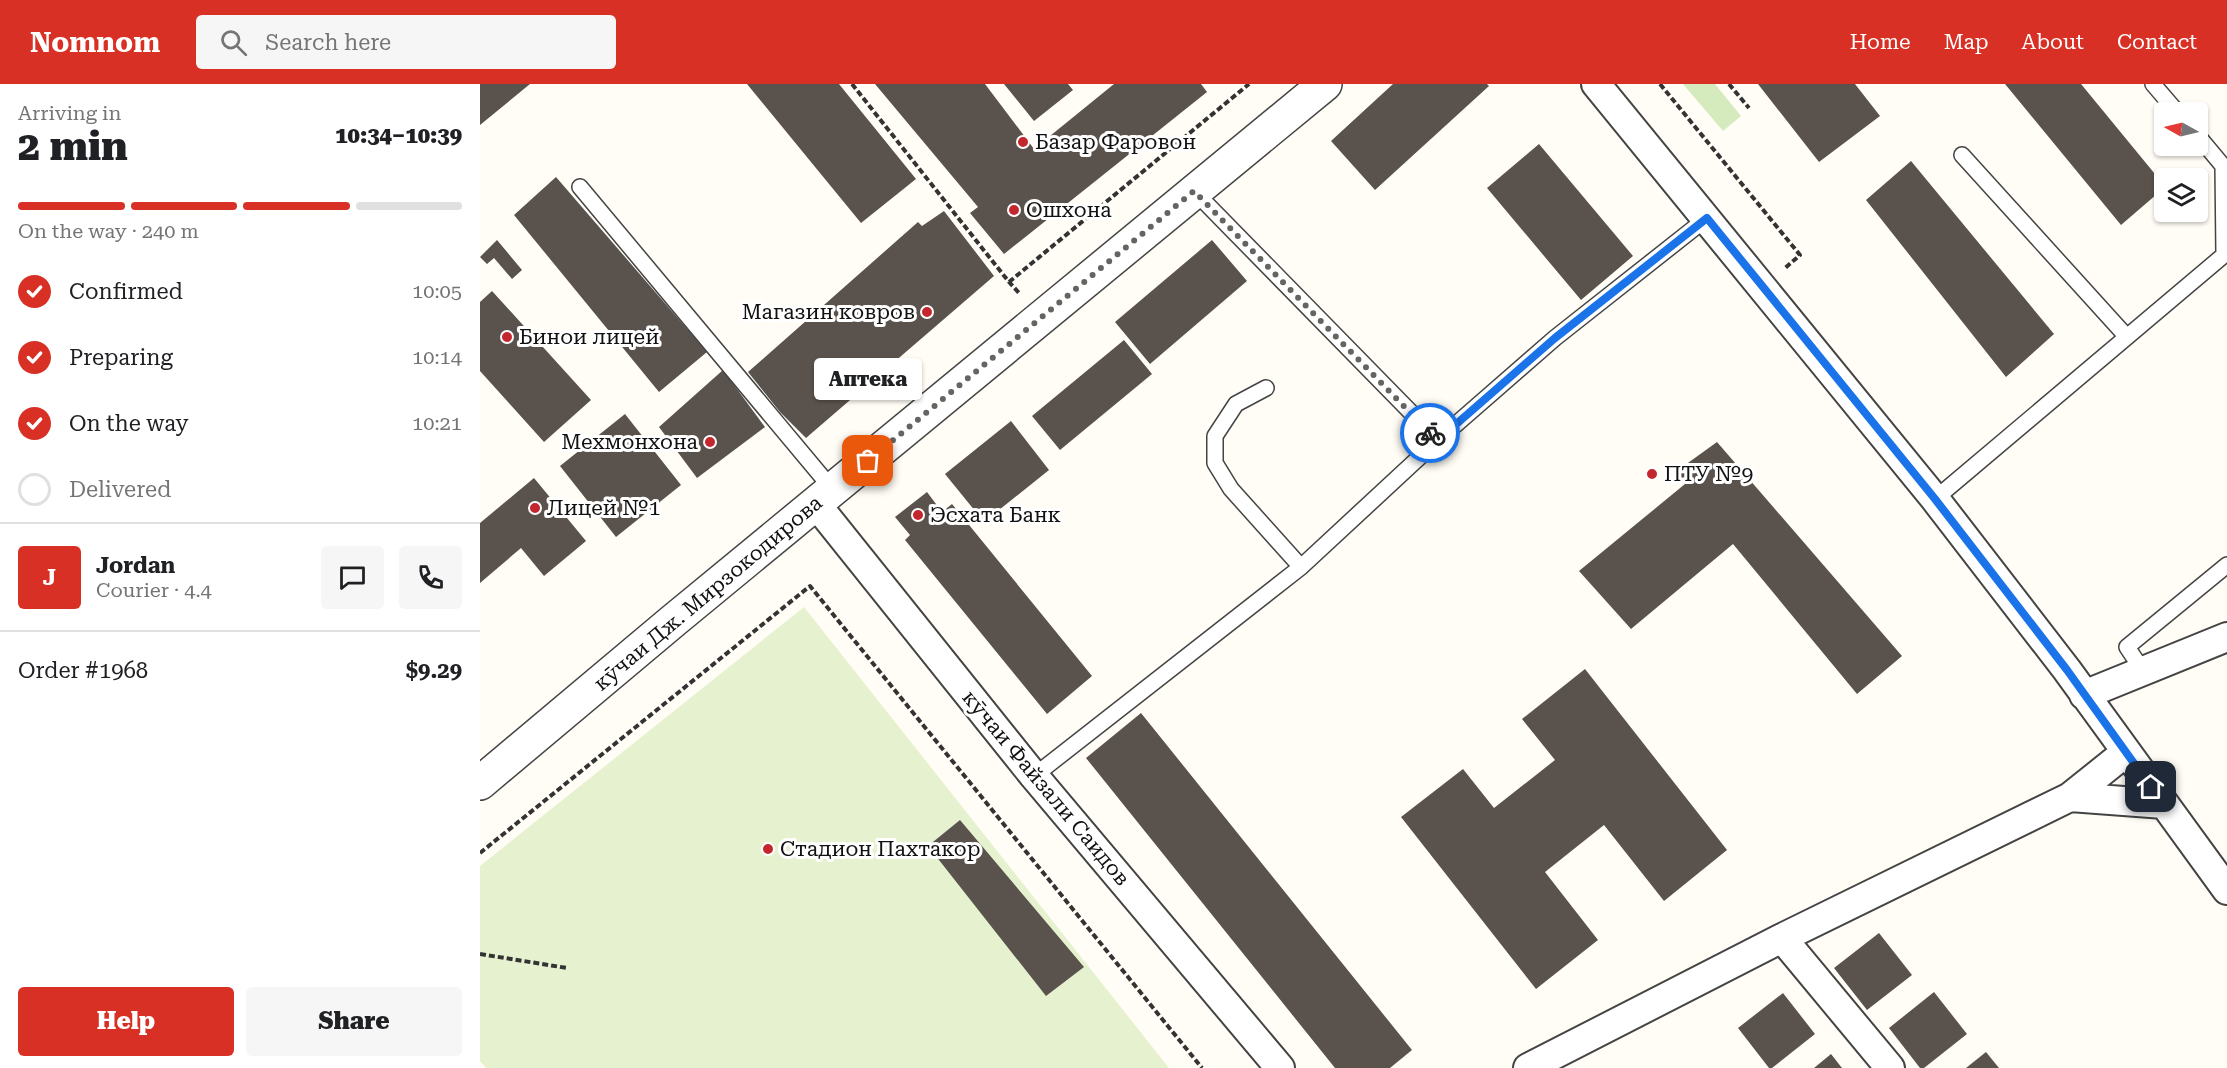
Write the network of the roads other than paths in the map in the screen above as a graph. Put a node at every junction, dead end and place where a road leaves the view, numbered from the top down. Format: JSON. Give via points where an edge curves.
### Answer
{"nodes":[{"id":1,"x":1325,"y":84,"type":"edge"},
{"id":2,"x":1596,"y":84,"type":"edge"},
{"id":3,"x":2153,"y":84,"type":"edge"},
{"id":4,"x":2168,"y":102,"type":"edge"},
{"id":5,"x":2208,"y":148,"type":"edge"},
{"id":6,"x":1962,"y":155,"type":"dead end"},
{"id":7,"x":580,"y":187,"type":"dead end"},
{"id":8,"x":1194,"y":191,"type":"junction"},
{"id":9,"x":1707,"y":218,"type":"junction"},
{"id":10,"x":2127,"y":337,"type":"junction"},
{"id":11,"x":1266,"y":388,"type":"dead end"},
{"id":12,"x":1438,"y":440,"type":"junction"},
{"id":13,"x":825,"y":497,"type":"junction"},
{"id":14,"x":1935,"y":499,"type":"junction"},
{"id":15,"x":2227,"y":565,"type":"edge"},
{"id":16,"x":1301,"y":567,"type":"junction"},
{"id":17,"x":2227,"y":637,"type":"edge"},
{"id":18,"x":2143,"y":671,"type":"junction"},
{"id":19,"x":2084,"y":694,"type":"junction"},
{"id":20,"x":2125,"y":753,"type":"junction"},
{"id":21,"x":1034,"y":776,"type":"junction"},
{"id":22,"x":480,"y":783,"type":"edge"},
{"id":23,"x":2070,"y":797,"type":"junction"},
{"id":24,"x":2164,"y":804,"type":"junction"},
{"id":25,"x":2227,"y":890,"type":"edge"},
{"id":26,"x":1782,"y":938,"type":"junction"},
{"id":27,"x":1280,"y":1068,"type":"edge"},
{"id":28,"x":1528,"y":1068,"type":"edge"},
{"id":29,"x":1890,"y":1068,"type":"edge"}],
"edges":[{"from":1,"to":8,"type":"street","name":"кӯчаи Дж. Мирзокодирова"},
{"from":2,"to":9,"type":"street"},
{"from":3,"to":4,"type":"lane"},
{"from":5,"to":10,"type":"lane","via":[[2223,166],[2224,255]]},
{"from":6,"to":10,"type":"lane"},
{"from":7,"to":13,"type":"lane"},
{"from":8,"to":12,"type":"lane"},
{"from":8,"to":13,"type":"street","name":"кӯчаи Дж. Мирзокодирова"},
{"from":9,"to":12,"type":"lane","via":[[1555,338]]},
{"from":9,"to":14,"type":"street"},
{"from":10,"to":14,"type":"lane"},
{"from":11,"to":16,"type":"lane","via":[[1236,404],[1215,436],[1215,463],[1231,489]]},
{"from":12,"to":16,"type":"lane"},
{"from":13,"to":21,"type":"street","name":"кӯчаи Файзали Саидов"},
{"from":13,"to":22,"type":"street","name":"кӯчаи Дж. Мирзокодирова"},
{"from":14,"to":19,"type":"street"},
{"from":15,"to":18,"type":"lane","via":[[2127,647]]},
{"from":16,"to":21,"type":"lane"},
{"from":17,"to":18,"type":"street"},
{"from":18,"to":19,"type":"street"},
{"from":19,"to":20,"type":"street"},
{"from":20,"to":23,"type":"street"},
{"from":20,"to":24,"type":"street"},
{"from":21,"to":27,"type":"street","name":"кӯчаи Файзали Саидов"},
{"from":23,"to":24,"type":"street"},
{"from":23,"to":26,"type":"street"},
{"from":24,"to":25,"type":"street"},
{"from":26,"to":28,"type":"street"},
{"from":26,"to":29,"type":"street"}]}
